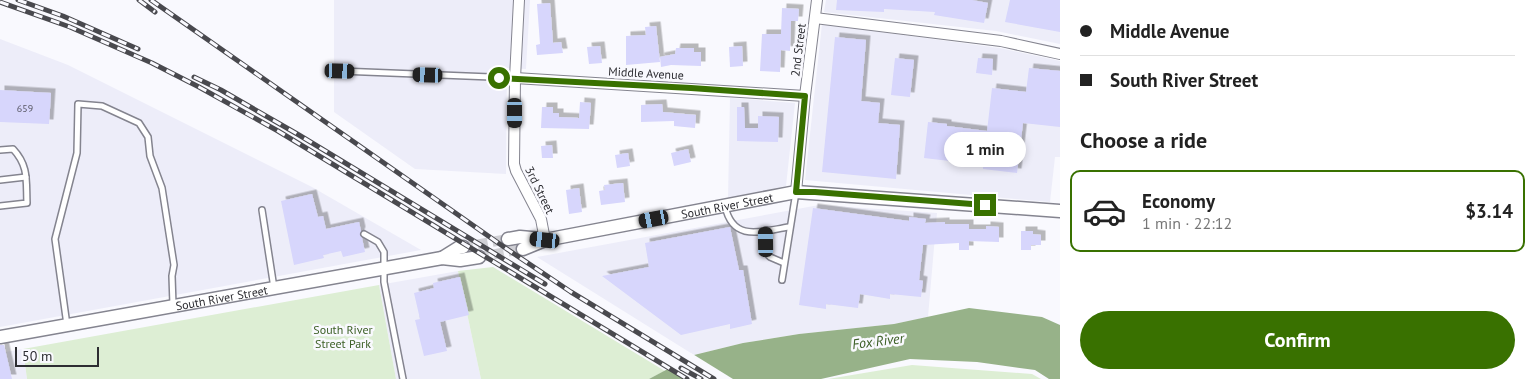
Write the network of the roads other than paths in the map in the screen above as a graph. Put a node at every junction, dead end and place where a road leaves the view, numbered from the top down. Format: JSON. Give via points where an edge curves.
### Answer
{"nodes":[{"id":1,"x":519,"y":0,"type":"edge"},
{"id":2,"x":817,"y":0,"type":"edge"},
{"id":3,"x":815,"y":18,"type":"junction"},
{"id":4,"x":1060,"y":54,"type":"edge"},
{"id":5,"x":340,"y":71,"type":"dead end"},
{"id":6,"x":515,"y":78,"type":"junction"},
{"id":7,"x":805,"y":96,"type":"junction"},
{"id":8,"x":0,"y":150,"type":"edge"},
{"id":9,"x":26,"y":177,"type":"junction"},
{"id":10,"x":0,"y":180,"type":"edge"},
{"id":11,"x":796,"y":192,"type":"junction"},
{"id":12,"x":725,"y":205,"type":"junction"},
{"id":13,"x":0,"y":206,"type":"edge"},
{"id":14,"x":262,"y":210,"type":"dead end"},
{"id":15,"x":1060,"y":211,"type":"edge"},
{"id":16,"x":789,"y":226,"type":"junction"},
{"id":17,"x":766,"y":230,"type":"junction"},
{"id":18,"x":364,"y":234,"type":"dead end"},
{"id":19,"x":508,"y":239,"type":"tunnel mouth"},
{"id":20,"x":545,"y":240,"type":"junction"},
{"id":21,"x":463,"y":247,"type":"tunnel mouth"},
{"id":22,"x":523,"y":249,"type":"tunnel mouth"},
{"id":23,"x":479,"y":257,"type":"tunnel mouth"},
{"id":24,"x":442,"y":258,"type":"junction"},
{"id":25,"x":784,"y":263,"type":"junction"},
{"id":26,"x":385,"y":269,"type":"junction"},
{"id":27,"x":782,"y":280,"type":"dead end"},
{"id":28,"x":274,"y":288,"type":"junction"},
{"id":29,"x":173,"y":306,"type":"junction"},
{"id":30,"x":67,"y":326,"type":"junction"},
{"id":31,"x":0,"y":338,"type":"edge"},
{"id":32,"x":403,"y":379,"type":"edge"}],
"edges":[{"from":1,"to":6,"type":"street","name":"3rd Street"},
{"from":2,"to":3,"type":"street","name":"2nd Street"},
{"from":3,"to":4,"type":"street","via":[[1001,42]]},
{"from":3,"to":7,"type":"street","name":"2nd Street"},
{"from":5,"to":6,"type":"lane"},
{"from":6,"to":7,"type":"street","name":"Middle Avenue"},
{"from":6,"to":20,"type":"street","name":"3rd Street","via":[[514,164],[541,219]]},
{"from":7,"to":11,"type":"street","name":"2nd Street"},
{"from":8,"to":9,"type":"lane","via":[[13,149],[21,158]]},
{"from":9,"to":10,"type":"lane"},
{"from":9,"to":13,"type":"lane","via":[[27,203]]},
{"from":11,"to":12,"type":"street","name":"South River Street"},
{"from":11,"to":15,"type":"street","name":"South River Street"},
{"from":11,"to":16,"type":"lane"},
{"from":12,"to":17,"type":"lane","via":[[728,218],[744,231]]},
{"from":12,"to":20,"type":"street","name":"South River Street"},
{"from":14,"to":28,"type":"lane"},
{"from":16,"to":17,"type":"lane"},
{"from":16,"to":25,"type":"lane"},
{"from":17,"to":25,"type":"lane","via":[[766,253]]},
{"from":18,"to":26,"type":"lane","via":[[383,248]]},
{"from":19,"to":20,"type":"street","name":"South River Street"},
{"from":20,"to":22,"type":"street","name":"South River Street"},
{"from":21,"to":24,"type":"street","name":"South River Street"},
{"from":23,"to":24,"type":"street","name":"South River Street"},
{"from":24,"to":26,"type":"street","name":"South River Street"},
{"from":25,"to":27,"type":"lane"},
{"from":26,"to":28,"type":"street","name":"South River Street"},
{"from":26,"to":32,"type":"lane","via":[[384,282]]},
{"from":28,"to":29,"type":"street","name":"South River Street"},
{"from":29,"to":30,"type":"street","name":"South River Street"},
{"from":29,"to":30,"type":"lane","via":[[174,265],[162,188],[150,156],[148,137],[139,123],[102,106],[78,104],[77,153],[55,239]]},
{"from":30,"to":31,"type":"street","name":"South River Street"}]}
